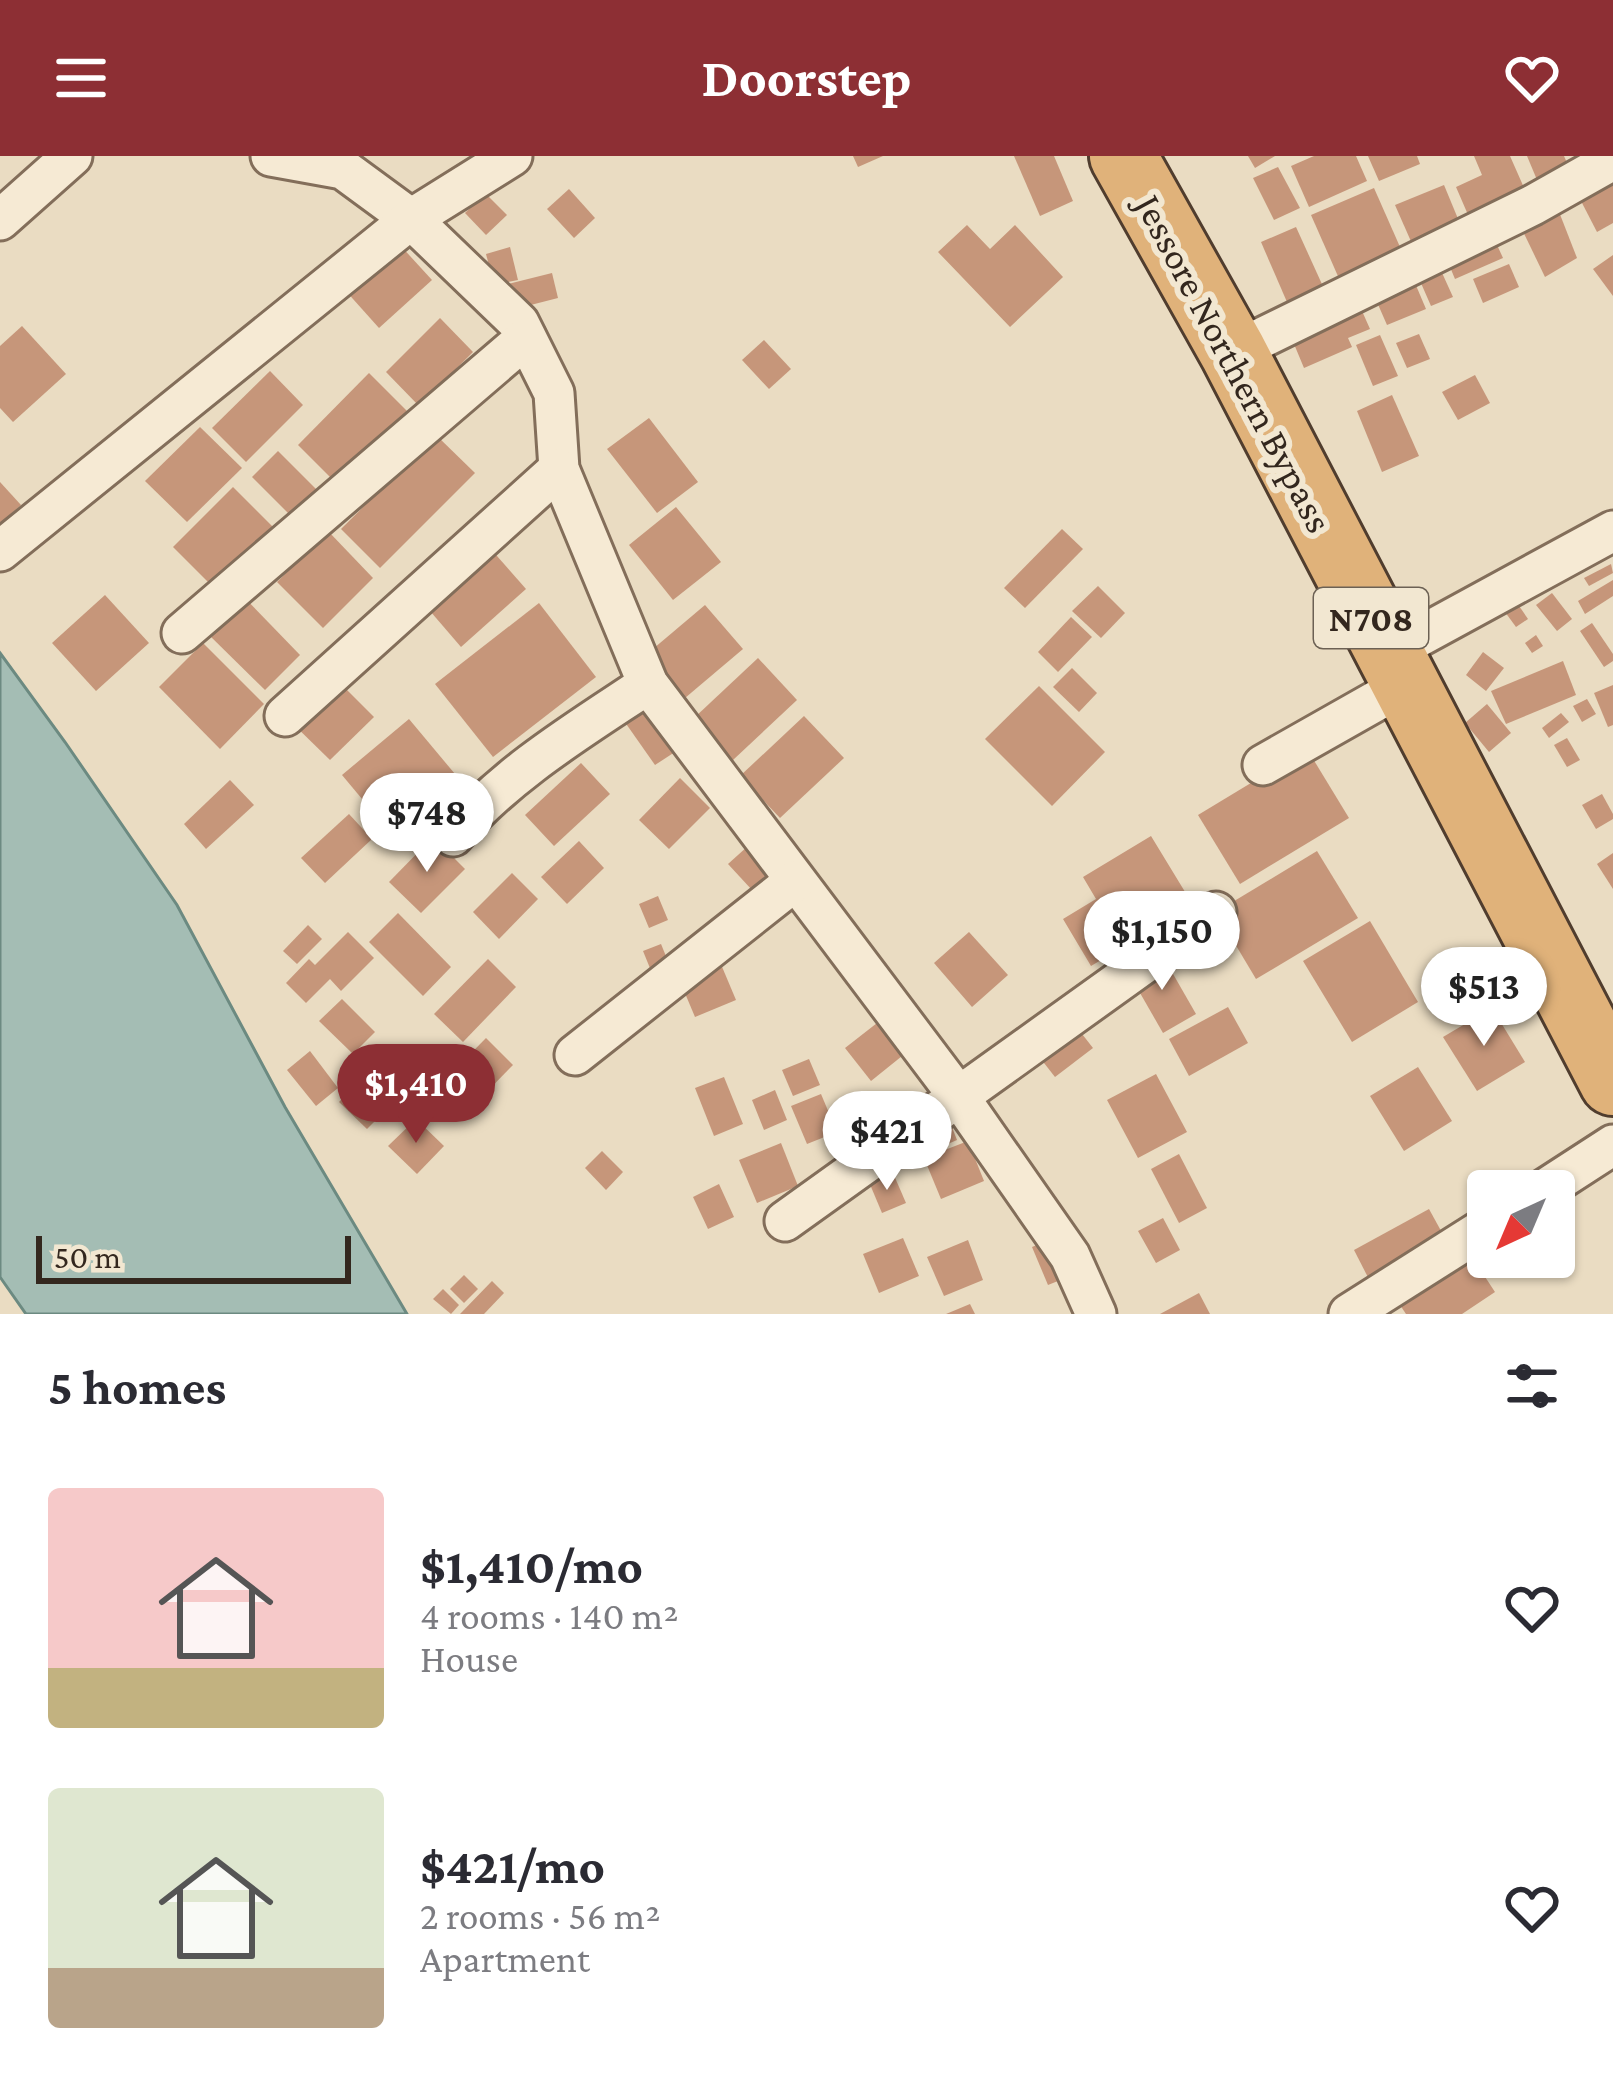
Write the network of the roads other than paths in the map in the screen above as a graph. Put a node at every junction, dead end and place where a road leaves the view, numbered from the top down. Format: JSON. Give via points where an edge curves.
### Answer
{"nodes":[{"id":1,"x":72,"y":156,"type":"edge"},
{"id":2,"x":271,"y":156,"type":"edge"},
{"id":3,"x":512,"y":156,"type":"edge"},
{"id":4,"x":1123,"y":156,"type":"edge"},
{"id":5,"x":1613,"y":160,"type":"edge"},
{"id":6,"x":9,"y":197,"type":"edge"},
{"id":7,"x":411,"y":218,"type":"junction"},
{"id":8,"x":526,"y":338,"type":"junction"},
{"id":9,"x":1233,"y":352,"type":"junction"},
{"id":10,"x":559,"y":469,"type":"junction"},
{"id":11,"x":1613,"y":531,"type":"edge"},
{"id":12,"x":0,"y":550,"type":"edge"},
{"id":13,"x":182,"y":633,"type":"dead end"},
{"id":14,"x":1398,"y":668,"type":"junction"},
{"id":15,"x":648,"y":684,"type":"junction"},
{"id":16,"x":285,"y":716,"type":"dead end"},
{"id":17,"x":1263,"y":765,"type":"dead end"},
{"id":18,"x":453,"y":836,"type":"dead end"},
{"id":19,"x":795,"y":881,"type":"junction"},
{"id":20,"x":1216,"y":912,"type":"dead end"},
{"id":21,"x":575,"y":1055,"type":"dead end"},
{"id":22,"x":1613,"y":1082,"type":"edge"},
{"id":23,"x":959,"y":1097,"type":"junction"},
{"id":24,"x":1613,"y":1145,"type":"edge"},
{"id":25,"x":1574,"y":1170,"type":"edge"},
{"id":26,"x":785,"y":1221,"type":"dead end"},
{"id":27,"x":1467,"y":1239,"type":"edge"},
{"id":28,"x":1096,"y":1314,"type":"edge"},
{"id":29,"x":1349,"y":1314,"type":"edge"}],
"edges":[{"from":1,"to":6,"type":"street"},
{"from":2,"to":7,"type":"street","via":[[343,170]]},
{"from":3,"to":7,"type":"street"},
{"from":4,"to":9,"type":"highway","name":"Jessore Northern Bypass","number":"N708"},
{"from":5,"to":9,"type":"street"},
{"from":7,"to":8,"type":"street"},
{"from":7,"to":12,"type":"street"},
{"from":8,"to":10,"type":"street","via":[[554,393]]},
{"from":8,"to":13,"type":"street"},
{"from":9,"to":14,"type":"highway","name":"Jessore Northern Bypass","number":"N708"},
{"from":10,"to":15,"type":"street"},
{"from":10,"to":16,"type":"street"},
{"from":11,"to":14,"type":"street"},
{"from":14,"to":17,"type":"street"},
{"from":14,"to":22,"type":"highway","name":"Jessore Northern Bypass","number":"N708"},
{"from":15,"to":18,"type":"street","via":[[533,761]]},
{"from":15,"to":19,"type":"street"},
{"from":19,"to":21,"type":"street"},
{"from":19,"to":23,"type":"street"},
{"from":20,"to":23,"type":"street"},
{"from":23,"to":26,"type":"street"},
{"from":23,"to":28,"type":"street","via":[[1070,1256]]},
{"from":24,"to":25,"type":"street"},
{"from":27,"to":29,"type":"street"}]}
